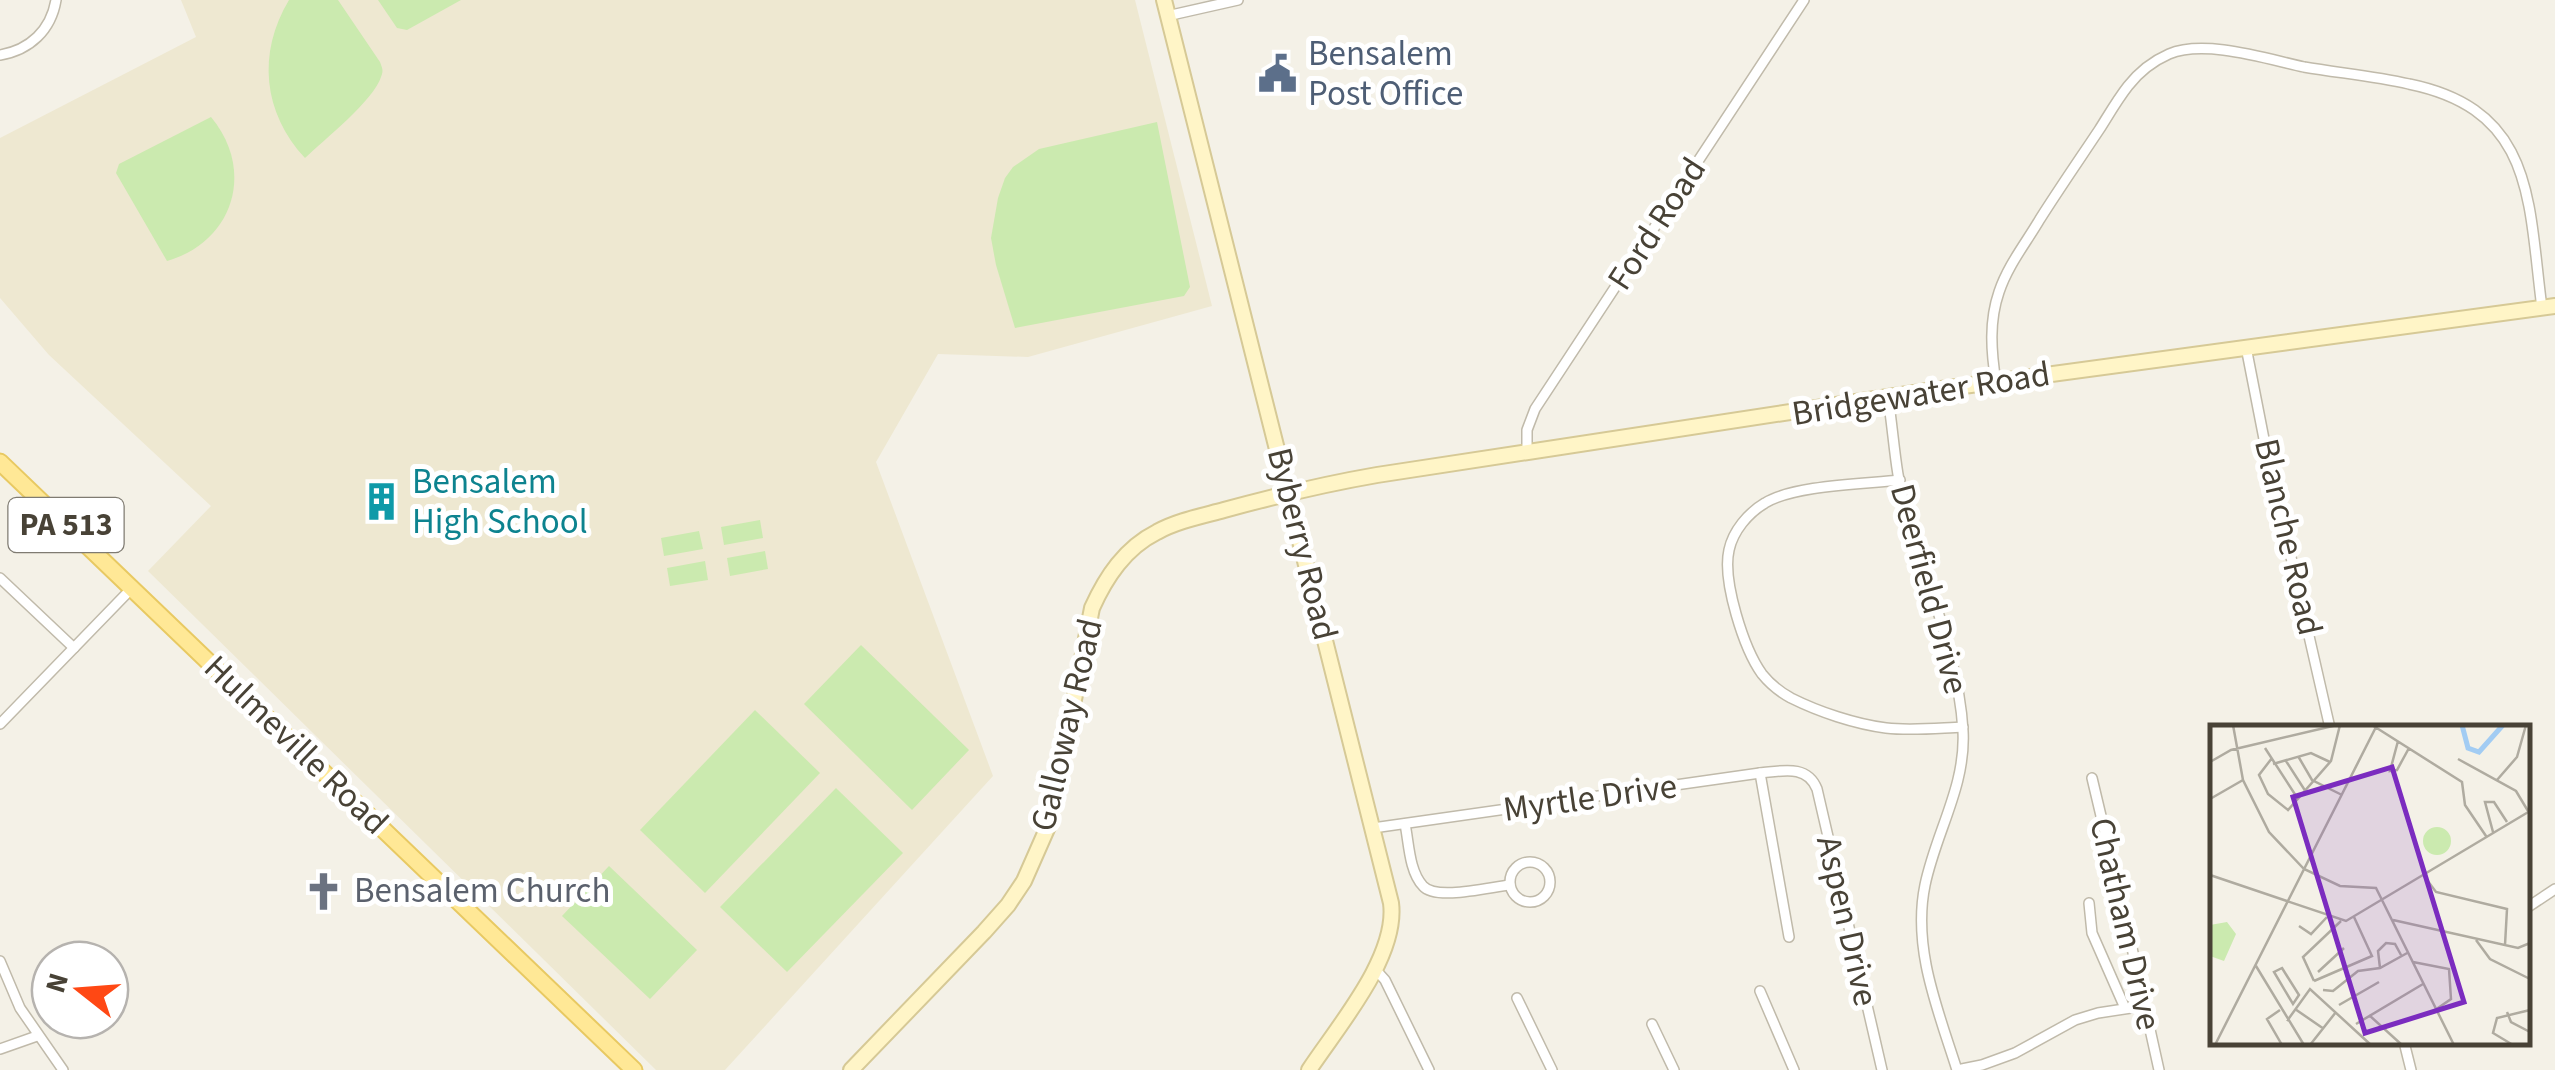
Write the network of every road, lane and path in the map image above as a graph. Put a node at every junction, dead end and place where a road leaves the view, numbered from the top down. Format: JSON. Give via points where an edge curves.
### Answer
{"nodes":[{"id":1,"x":56,"y":0,"type":"edge"},
{"id":2,"x":1164,"y":0,"type":"edge"},
{"id":3,"x":1238,"y":0,"type":"edge"},
{"id":4,"x":1804,"y":0,"type":"edge"},
{"id":5,"x":1168,"y":16,"type":"junction"},
{"id":6,"x":0,"y":55,"type":"edge"},
{"id":7,"x":2548,"y":307,"type":"edge"},
{"id":8,"x":2246,"y":347,"type":"junction"},
{"id":9,"x":1996,"y":382,"type":"junction"},
{"id":10,"x":1888,"y":398,"type":"junction"},
{"id":11,"x":1527,"y":452,"type":"junction"},
{"id":12,"x":0,"y":462,"type":"edge"},
{"id":13,"x":1900,"y":480,"type":"junction"},
{"id":14,"x":1289,"y":492,"type":"junction"},
{"id":15,"x":0,"y":578,"type":"edge"},
{"id":16,"x":132,"y":588,"type":"junction"},
{"id":17,"x":74,"y":648,"type":"junction"},
{"id":18,"x":0,"y":724,"type":"edge"},
{"id":19,"x":2329,"y":725,"type":"edge"},
{"id":20,"x":1963,"y":727,"type":"junction"},
{"id":21,"x":1760,"y":773,"type":"junction"},
{"id":22,"x":1808,"y":774,"type":"joint"},
{"id":23,"x":2092,"y":778,"type":"dead end"},
{"id":24,"x":1373,"y":828,"type":"junction"},
{"id":25,"x":1406,"y":828,"type":"junction"},
{"id":26,"x":1510,"y":885,"type":"junction"},
{"id":27,"x":2555,"y":889,"type":"edge"},
{"id":28,"x":2089,"y":903,"type":"dead end"},
{"id":29,"x":2530,"y":906,"type":"edge"},
{"id":30,"x":1789,"y":938,"type":"dead end"},
{"id":31,"x":0,"y":961,"type":"edge"},
{"id":32,"x":1376,"y":969,"type":"junction"},
{"id":33,"x":1760,"y":992,"type":"dead end"},
{"id":34,"x":1517,"y":998,"type":"dead end"},
{"id":35,"x":2144,"y":1006,"type":"junction"},
{"id":36,"x":2125,"y":1008,"type":"junction"},
{"id":37,"x":30,"y":1024,"type":"edge"},
{"id":38,"x":1652,"y":1024,"type":"dead end"},
{"id":39,"x":30,"y":1038,"type":"edge"},
{"id":40,"x":40,"y":1040,"type":"edge"},
{"id":41,"x":2405,"y":1045,"type":"edge"},
{"id":42,"x":0,"y":1049,"type":"edge"},
{"id":43,"x":63,"y":1070,"type":"edge"},
{"id":44,"x":634,"y":1070,"type":"edge"},
{"id":45,"x":851,"y":1070,"type":"edge"},
{"id":46,"x":1309,"y":1070,"type":"edge"},
{"id":47,"x":1430,"y":1070,"type":"edge"},
{"id":48,"x":1552,"y":1070,"type":"edge"},
{"id":49,"x":1674,"y":1070,"type":"edge"},
{"id":50,"x":1794,"y":1070,"type":"edge"},
{"id":51,"x":1882,"y":1070,"type":"edge"},
{"id":52,"x":1957,"y":1070,"type":"edge"},
{"id":53,"x":2158,"y":1070,"type":"edge"},
{"id":54,"x":2411,"y":1070,"type":"edge"}],
"edges":[{"from":1,"to":6,"type":"street","via":[[37,38]]},
{"from":2,"to":5,"type":"main road","name":"Byberry Road"},
{"from":3,"to":5,"type":"street"},
{"from":4,"to":11,"type":"street","name":"Ford Road","via":[[1535,409],[1526,430]]},
{"from":5,"to":14,"type":"main road","name":"Byberry Road"},
{"from":7,"to":8,"type":"main road","name":"Bridgewater Road"},
{"from":7,"to":9,"type":"street","via":[[2521,172],[2503,136],[2484,117],[2407,83],[2183,50],[2154,62],[2128,86],[2017,256],[1992,320]]},
{"from":8,"to":9,"type":"main road","name":"Bridgewater Road"},
{"from":8,"to":19,"type":"street","name":"Blanche Road"},
{"from":9,"to":10,"type":"main road","name":"Bridgewater Road"},
{"from":10,"to":11,"type":"main road","name":"Bridgewater Road"},
{"from":10,"to":13,"type":"street","name":"Deerfield Drive"},
{"from":11,"to":14,"type":"main road","name":"Bridgewater Road"},
{"from":12,"to":16,"type":"main road","name":"Hulmeville Road","number":"PA 513"},
{"from":13,"to":20,"type":"street","name":"Deerfield Drive","via":[[1956,676]]},
{"from":13,"to":20,"type":"street","via":[[1786,494],[1764,504],[1732,540],[1732,598],[1760,671],[1790,697],[1884,728]]},
{"from":14,"to":24,"type":"main road","name":"Byberry Road"},
{"from":14,"to":45,"type":"main road","name":"Galloway Road","via":[[1156,532],[1116,566],[1092,608],[1050,822],[1024,881]]},
{"from":15,"to":17,"type":"street"},
{"from":16,"to":17,"type":"street"},
{"from":16,"to":44,"type":"main road","name":"Hulmeville Road","number":"PA 513"},
{"from":17,"to":18,"type":"street"},
{"from":20,"to":52,"type":"street","name":"Deerfield Drive","via":[[1960,779],[1921,909],[1926,968]]},
{"from":21,"to":22,"type":"street","name":"Myrtle Drive"},
{"from":21,"to":25,"type":"street","name":"Myrtle Drive"},
{"from":21,"to":30,"type":"street"},
{"from":22,"to":51,"type":"street","name":"Aspen Drive","via":[[1817,789]]},
{"from":23,"to":35,"type":"street","name":"Chatham Drive"},
{"from":24,"to":25,"type":"street","name":"Myrtle Drive"},
{"from":24,"to":32,"type":"main road","name":"Byberry Road","via":[[1393,916]]},
{"from":25,"to":26,"type":"street","via":[[1415,872],[1430,892]]},
{"from":26,"to":26,"type":"street","via":[[1514,868],[1528,861],[1547,870],[1550,882],[1542,898],[1531,902],[1518,898]]},
{"from":27,"to":29,"type":"street"},
{"from":28,"to":36,"type":"street","via":[[2092,932]]},
{"from":31,"to":37,"type":"street"},
{"from":32,"to":46,"type":"main road","name":"Byberry Road"},
{"from":32,"to":47,"type":"street"},
{"from":33,"to":50,"type":"street"},
{"from":34,"to":48,"type":"street"},
{"from":35,"to":36,"type":"street"},
{"from":35,"to":53,"type":"street","name":"Chatham Drive"},
{"from":36,"to":52,"type":"street","via":[[2076,1020],[2015,1053]]},
{"from":38,"to":49,"type":"street"},
{"from":39,"to":42,"type":"street"},
{"from":40,"to":43,"type":"street"},
{"from":41,"to":54,"type":"street"}]}
